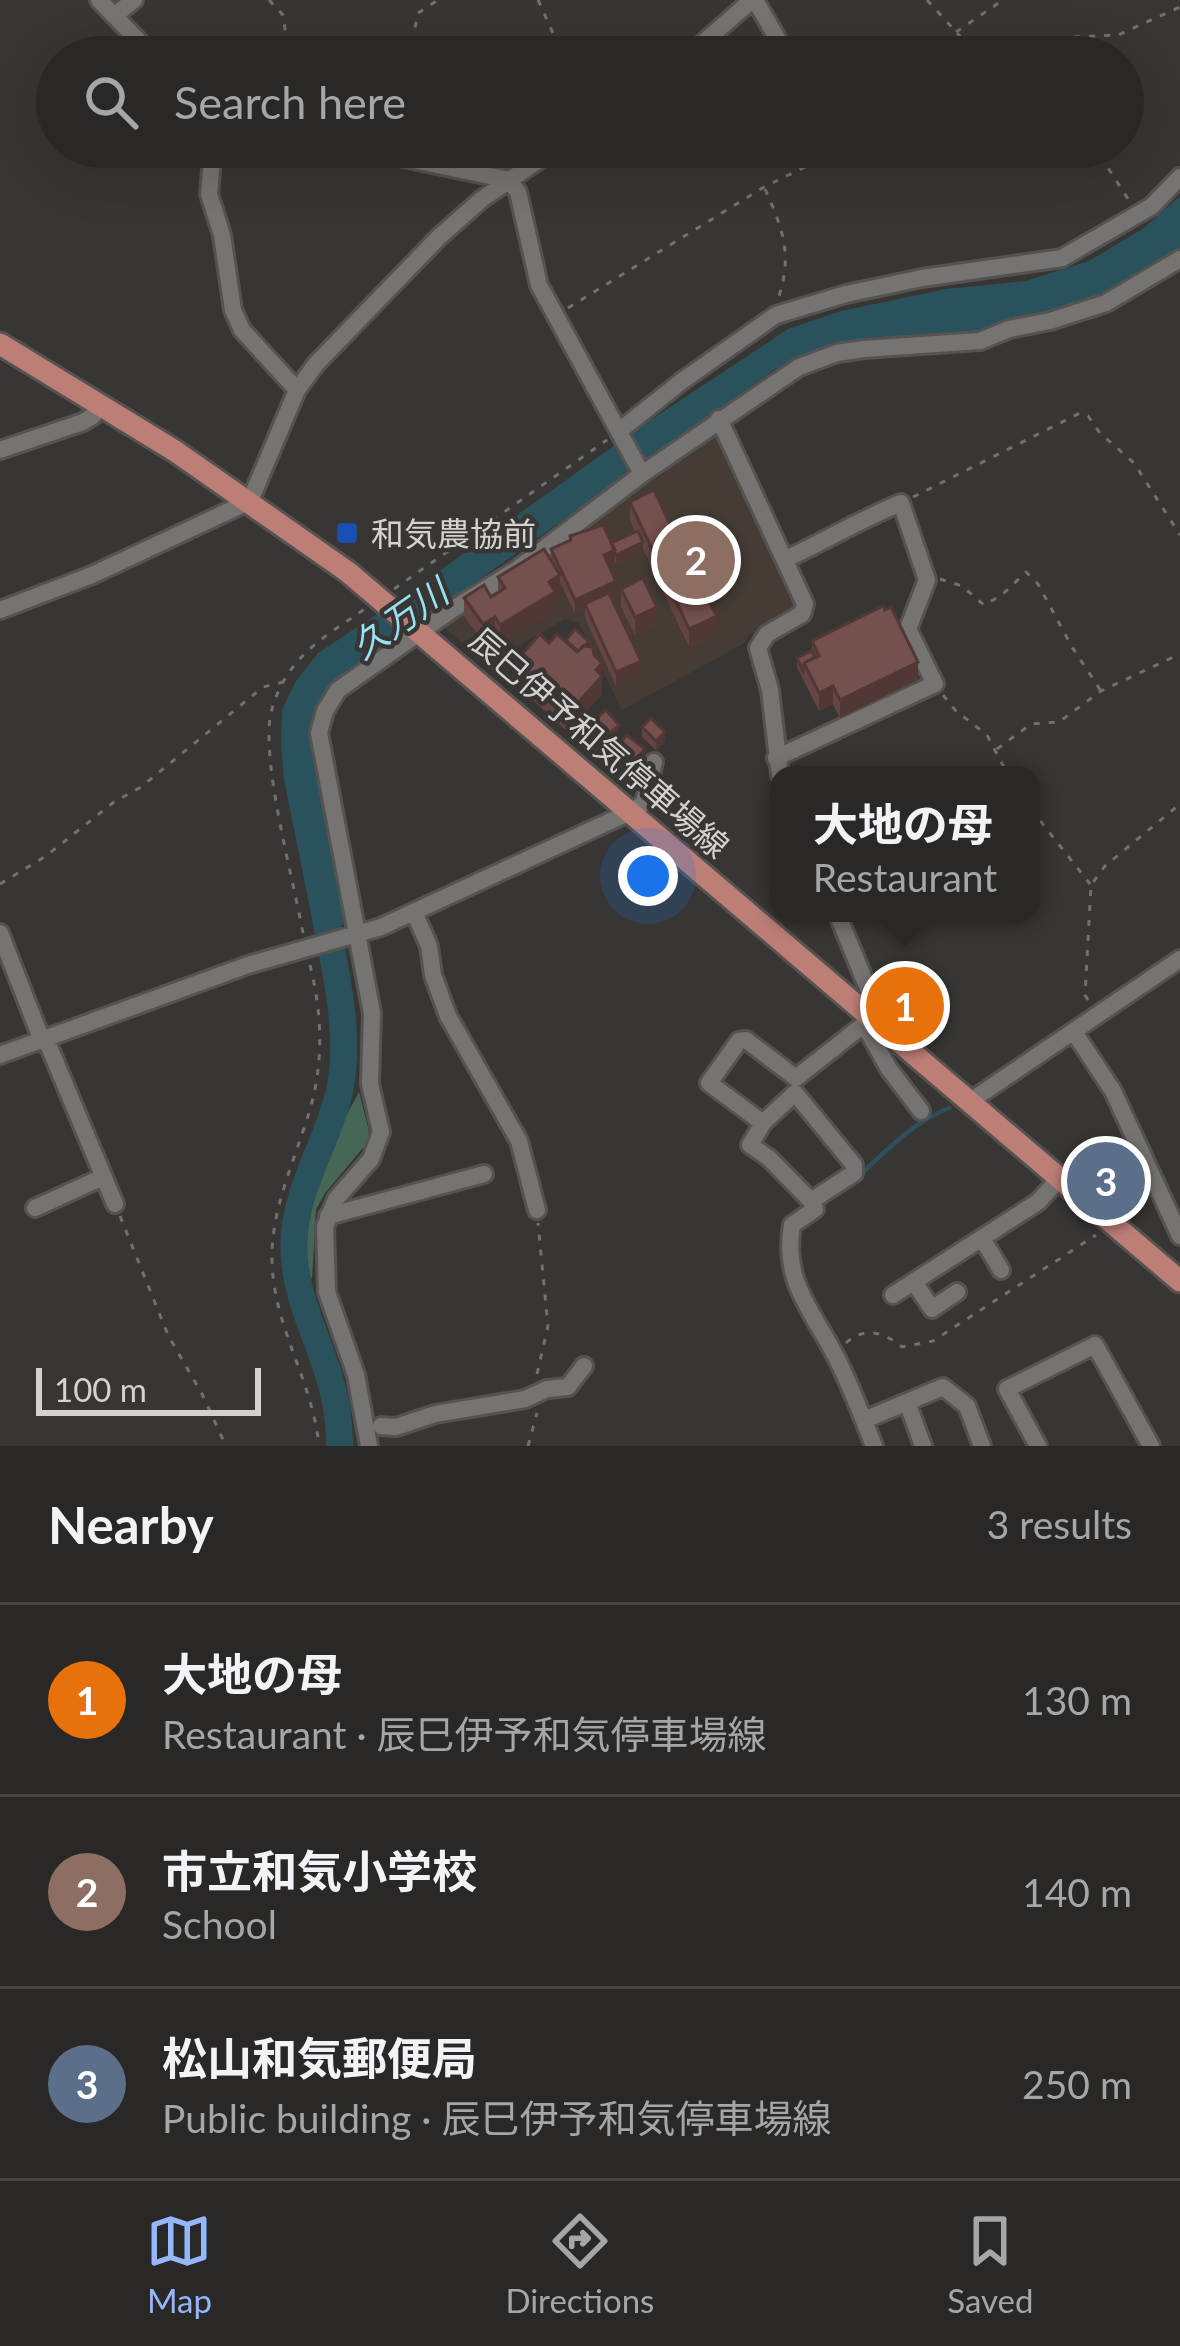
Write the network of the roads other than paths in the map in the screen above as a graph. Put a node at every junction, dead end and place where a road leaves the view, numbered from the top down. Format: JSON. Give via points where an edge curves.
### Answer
{"nodes":[{"id":1,"x":100,"y":0,"type":"edge"},
{"id":2,"x":134,"y":0,"type":"edge"},
{"id":3,"x":753,"y":0,"type":"edge"},
{"id":4,"x":114,"y":16,"type":"junction"},
{"id":5,"x":134,"y":36,"type":"edge"},
{"id":6,"x":711,"y":36,"type":"edge"},
{"id":7,"x":775,"y":36,"type":"edge"},
{"id":8,"x":211,"y":168,"type":"edge"},
{"id":9,"x":452,"y":168,"type":"edge"},
{"id":10,"x":527,"y":168,"type":"edge"},
{"id":11,"x":1180,"y":177,"type":"edge"},
{"id":12,"x":509,"y":180,"type":"junction"},
{"id":13,"x":1180,"y":259,"type":"edge"},
{"id":14,"x":0,"y":344,"type":"edge"},
{"id":15,"x":297,"y":390,"type":"junction"},
{"id":16,"x":99,"y":404,"type":"junction"},
{"id":17,"x":719,"y":419,"type":"junction"},
{"id":18,"x":620,"y":433,"type":"junction"},
{"id":19,"x":0,"y":450,"type":"edge"},
{"id":20,"x":641,"y":471,"type":"junction"},
{"id":21,"x":250,"y":501,"type":"junction"},
{"id":22,"x":786,"y":559,"type":"junction"},
{"id":23,"x":0,"y":610,"type":"edge"},
{"id":24,"x":417,"y":629,"type":"junction"},
{"id":25,"x":654,"y":762,"type":"dead end"},
{"id":26,"x":778,"y":766,"type":"edge"},
{"id":27,"x":780,"y":766,"type":"edge"},
{"id":28,"x":630,"y":812,"type":"junction"},
{"id":29,"x":414,"y":912,"type":"junction"},
{"id":30,"x":845,"y":922,"type":"edge"},
{"id":31,"x":0,"y":934,"type":"edge"},
{"id":32,"x":355,"y":936,"type":"junction"},
{"id":33,"x":1180,"y":959,"type":"edge"},
{"id":34,"x":868,"y":1021,"type":"junction"},
{"id":35,"x":1074,"y":1032,"type":"junction"},
{"id":36,"x":43,"y":1038,"type":"junction"},
{"id":37,"x":0,"y":1055,"type":"edge"},
{"id":38,"x":795,"y":1086,"type":"junction"},
{"id":39,"x":969,"y":1102,"type":"junction"},
{"id":40,"x":921,"y":1112,"type":"dead end"},
{"id":41,"x":763,"y":1124,"type":"junction"},
{"id":42,"x":484,"y":1174,"type":"dead end"},
{"id":43,"x":103,"y":1177,"type":"junction"},
{"id":44,"x":1059,"y":1179,"type":"junction"},
{"id":45,"x":811,"y":1201,"type":"junction"},
{"id":46,"x":115,"y":1204,"type":"road end"},
{"id":47,"x":34,"y":1208,"type":"dead end"},
{"id":48,"x":537,"y":1210,"type":"road end"},
{"id":49,"x":328,"y":1216,"type":"junction"},
{"id":50,"x":1180,"y":1236,"type":"edge"},
{"id":51,"x":982,"y":1238,"type":"junction"},
{"id":52,"x":1001,"y":1270,"type":"dead end"},
{"id":53,"x":1180,"y":1281,"type":"edge"},
{"id":54,"x":914,"y":1282,"type":"junction"},
{"id":55,"x":957,"y":1292,"type":"dead end"},
{"id":56,"x":893,"y":1295,"type":"dead end"},
{"id":57,"x":584,"y":1366,"type":"dead end"},
{"id":58,"x":356,"y":1375,"type":"junction"},
{"id":59,"x":907,"y":1402,"type":"junction"},
{"id":60,"x":864,"y":1420,"type":"junction"},
{"id":61,"x":381,"y":1426,"type":"junction"},
{"id":62,"x":369,"y":1446,"type":"edge"},
{"id":63,"x":380,"y":1446,"type":"edge"},
{"id":64,"x":874,"y":1446,"type":"edge"},
{"id":65,"x":923,"y":1446,"type":"edge"},
{"id":66,"x":982,"y":1446,"type":"edge"},
{"id":67,"x":1038,"y":1446,"type":"edge"},
{"id":68,"x":1151,"y":1446,"type":"edge"}],
"edges":[{"from":1,"to":4,"type":"street"},
{"from":2,"to":4,"type":"street"},
{"from":3,"to":6,"type":"street"},
{"from":3,"to":7,"type":"street"},
{"from":4,"to":5,"type":"street"},
{"from":8,"to":15,"type":"street","via":[[208,194],[232,310]]},
{"from":9,"to":12,"type":"street"},
{"from":10,"to":12,"type":"street"},
{"from":11,"to":18,"type":"street","via":[[1152,206],[1062,258],[922,278],[776,315]]},
{"from":12,"to":15,"type":"street","via":[[375,301]]},
{"from":12,"to":18,"type":"street","via":[[539,285]]},
{"from":13,"to":17,"type":"street","via":[[1106,303],[980,341],[817,359]]},
{"from":14,"to":16,"type":"main road","name":"辰巳伊予和気停車場線"},
{"from":15,"to":21,"type":"street"},
{"from":16,"to":19,"type":"street","via":[[83,422]]},
{"from":16,"to":21,"type":"main road","name":"辰巳伊予和気停車場線"},
{"from":17,"to":20,"type":"street"},
{"from":17,"to":22,"type":"street"},
{"from":18,"to":20,"type":"street"},
{"from":20,"to":24,"type":"street","via":[[516,570]]},
{"from":21,"to":23,"type":"street"},
{"from":21,"to":24,"type":"main road","name":"辰巳伊予和気停車場線"},
{"from":22,"to":26,"type":"street","via":[[804,610],[758,648]]},
{"from":22,"to":27,"type":"street","via":[[901,503],[927,580],[908,629],[935,683]]},
{"from":24,"to":28,"type":"main road","name":"辰巳伊予和気停車場線"},
{"from":24,"to":32,"type":"street","via":[[338,690],[319,733]]},
{"from":25,"to":28,"type":"street","via":[[644,803]]},
{"from":28,"to":29,"type":"street"},
{"from":28,"to":34,"type":"main road","name":"辰巳伊予和気停車場線"},
{"from":29,"to":32,"type":"street"},
{"from":29,"to":48,"type":"street","via":[[448,1016],[519,1141]]},
{"from":30,"to":34,"type":"street","via":[[869,991]]},
{"from":31,"to":36,"type":"street"},
{"from":32,"to":36,"type":"street"},
{"from":32,"to":49,"type":"street","via":[[372,1013],[370,1084],[381,1132]]},
{"from":33,"to":35,"type":"street"},
{"from":34,"to":38,"type":"street"},
{"from":34,"to":39,"type":"main road","name":"辰巳伊予和気停車場線"},
{"from":34,"to":40,"type":"street","via":[[889,1069]]},
{"from":35,"to":39,"type":"street"},
{"from":35,"to":50,"type":"street","via":[[1113,1091]]},
{"from":36,"to":37,"type":"street"},
{"from":36,"to":43,"type":"street"},
{"from":38,"to":41,"type":"street"},
{"from":38,"to":41,"type":"street","via":[[739,1041],[709,1083]]},
{"from":38,"to":45,"type":"street","via":[[854,1165],[854,1173]]},
{"from":39,"to":44,"type":"main road","name":"辰巳伊予和気停車場線"},
{"from":41,"to":45,"type":"street","via":[[750,1145]]},
{"from":42,"to":49,"type":"street"},
{"from":43,"to":46,"type":"street"},
{"from":43,"to":47,"type":"street"},
{"from":44,"to":51,"type":"street"},
{"from":44,"to":53,"type":"main road","name":"辰巳伊予和気停車場線"},
{"from":45,"to":60,"type":"street","via":[[815,1209],[792,1225],[788,1249],[803,1305]]},
{"from":49,"to":58,"type":"street","via":[[327,1292]]},
{"from":51,"to":52,"type":"street"},
{"from":51,"to":54,"type":"street"},
{"from":54,"to":55,"type":"street","via":[[932,1309]]},
{"from":54,"to":56,"type":"street"},
{"from":57,"to":61,"type":"street","via":[[568,1387]]},
{"from":58,"to":61,"type":"street"},
{"from":58,"to":62,"type":"street"},
{"from":59,"to":60,"type":"street"},
{"from":59,"to":65,"type":"street"},
{"from":59,"to":66,"type":"street","via":[[943,1388],[967,1406]]},
{"from":60,"to":64,"type":"street"},
{"from":61,"to":63,"type":"street"},
{"from":67,"to":68,"type":"street","via":[[1007,1389],[1095,1345]]}]}
